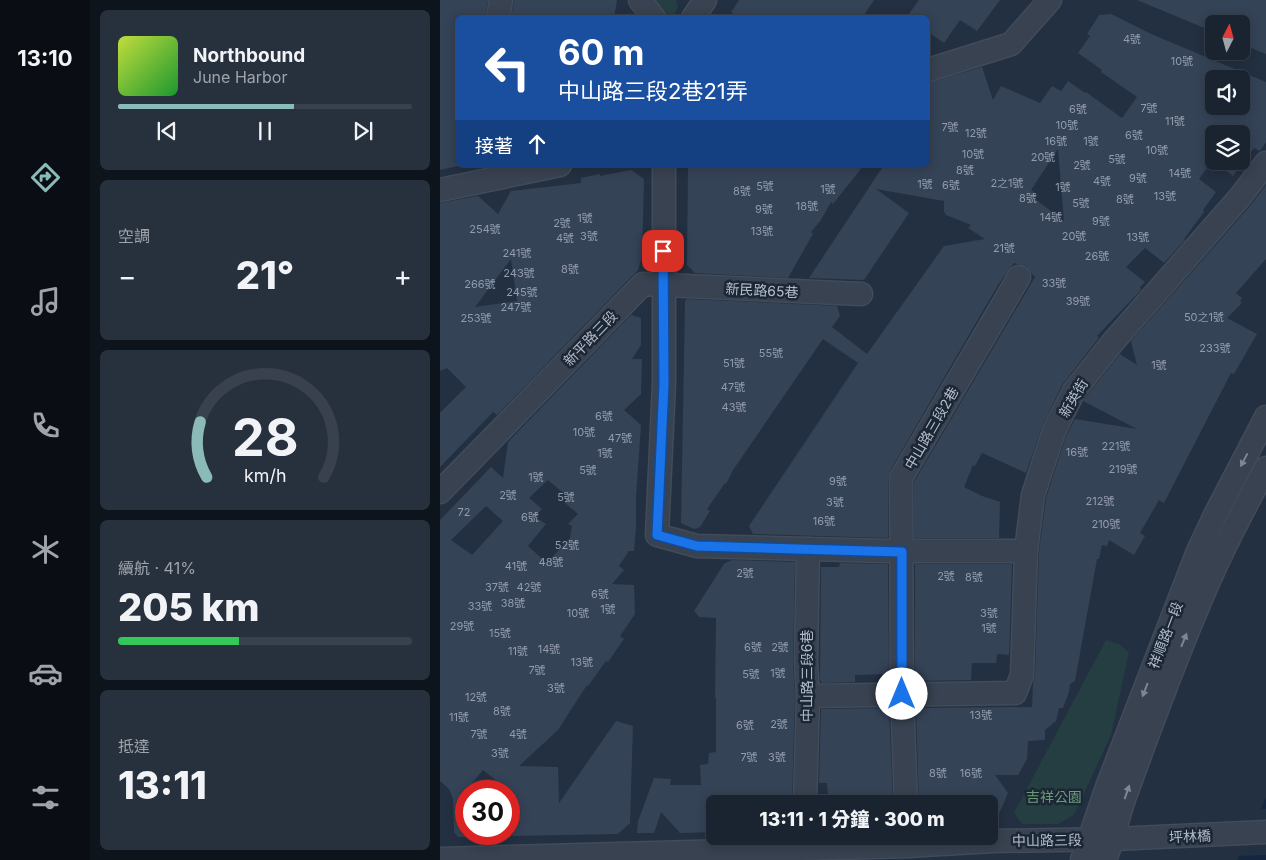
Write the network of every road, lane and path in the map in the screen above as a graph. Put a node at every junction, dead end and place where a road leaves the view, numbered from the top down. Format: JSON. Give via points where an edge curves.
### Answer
{"nodes":[{"id":1,"x":501,"y":0,"type":"edge"},
{"id":2,"x":640,"y":0,"type":"edge"},
{"id":3,"x":1050,"y":0,"type":"edge"},
{"id":4,"x":498,"y":15,"type":"edge"},
{"id":5,"x":652,"y":15,"type":"edge"},
{"id":6,"x":930,"y":69,"type":"edge"},
{"id":7,"x":1266,"y":163,"type":"edge"},
{"id":8,"x":540,"y":167,"type":"edge"},
{"id":9,"x":664,"y":167,"type":"edge"},
{"id":10,"x":491,"y":172,"type":"edge"},
{"id":11,"x":440,"y":190,"type":"edge"},
{"id":12,"x":1019,"y":277,"type":"dead end"},
{"id":13,"x":663,"y":285,"type":"junction"},
{"id":14,"x":861,"y":294,"type":"dead end"},
{"id":15,"x":1266,"y":417,"type":"edge"},
{"id":16,"x":1266,"y":468,"type":"edge"},
{"id":17,"x":440,"y":492,"type":"edge"},
{"id":18,"x":818,"y":549,"type":"junction"},
{"id":19,"x":894,"y":551,"type":"junction"},
{"id":20,"x":1026,"y":551,"type":"junction"},
{"id":21,"x":902,"y":694,"type":"junction"},
{"id":22,"x":808,"y":696,"type":"junction"},
{"id":23,"x":805,"y":795,"type":"edge"},
{"id":24,"x":906,"y":795,"type":"edge"},
{"id":25,"x":1266,"y":832,"type":"edge"},
{"id":26,"x":1114,"y":839,"type":"junction"},
{"id":27,"x":998,"y":841,"type":"edge"},
{"id":28,"x":856,"y":845,"type":"edge"},
{"id":29,"x":804,"y":849,"type":"edge"},
{"id":30,"x":1086,"y":850,"type":"edge"},
{"id":31,"x":440,"y":859,"type":"edge"},
{"id":32,"x":1105,"y":860,"type":"edge"}],
"edges":[{"from":1,"to":4,"type":"street"},
{"from":2,"to":5,"type":"street"},
{"from":3,"to":6,"type":"street","via":[[1011,44]]},
{"from":7,"to":20,"type":"street","name":"新英街","via":[[1074,391],[1054,431],[1033,495]]},
{"from":8,"to":10,"type":"street"},
{"from":9,"to":13,"type":"street"},
{"from":10,"to":11,"type":"street"},
{"from":12,"to":19,"type":"street","name":"中山路三段2巷","via":[[901,478]]},
{"from":13,"to":14,"type":"street","name":"新民路65巷"},
{"from":13,"to":17,"type":"street","name":"新平路三段","via":[[643,284]]},
{"from":13,"to":18,"type":"street","via":[[664,383],[657,535],[697,546]]},
{"from":15,"to":30,"type":"street","name":"祥順路一段","one_way":true,"via":[[1198,551]]},
{"from":26,"to":16,"type":"street","name":"祥順路一段","one_way":true,"via":[[1126,794],[1180,650],[1208,582]]},
{"from":18,"to":19,"type":"street"},
{"from":18,"to":22,"type":"street","name":"中山路三段6巷","via":[[806,662]]},
{"from":19,"to":20,"type":"street"},
{"from":19,"to":21,"type":"street","name":"中山路三段2巷"},
{"from":20,"to":21,"type":"street","name":"新英街","via":[[1022,675],[1015,693]]},
{"from":21,"to":22,"type":"street"},
{"from":21,"to":24,"type":"street","name":"中山路三段2巷"},
{"from":22,"to":23,"type":"street","name":"中山路三段6巷"},
{"from":25,"to":26,"type":"street","name":"坪林橋"},
{"from":26,"to":30,"type":"street","name":"中山路三段"},
{"from":26,"to":32,"type":"street","name":"祥順路一段"},
{"from":27,"to":30,"type":"street","name":"中山路三段"},
{"from":28,"to":29,"type":"street","name":"中山路三段"},
{"from":29,"to":31,"type":"street","name":"中山路三段"}]}
